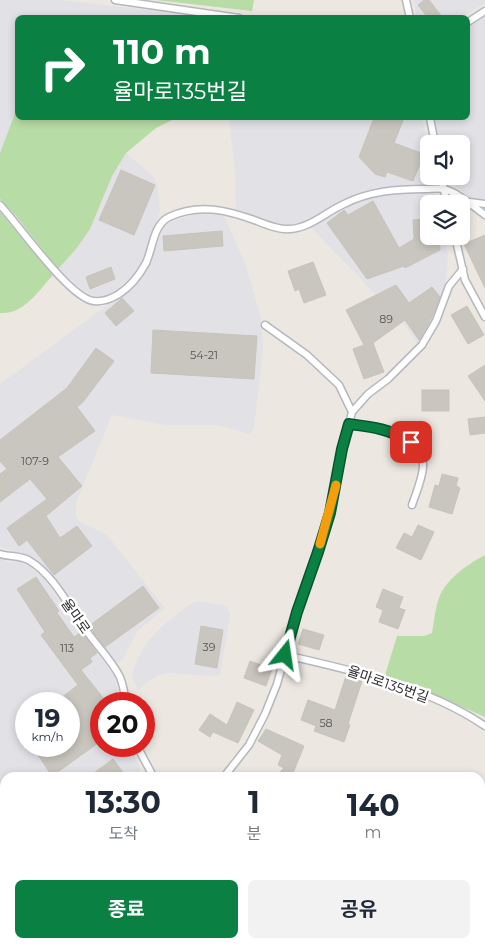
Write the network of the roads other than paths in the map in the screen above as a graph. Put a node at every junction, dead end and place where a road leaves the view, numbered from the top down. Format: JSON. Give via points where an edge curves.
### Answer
{"nodes":[{"id":1,"x":115,"y":0,"type":"edge"},
{"id":2,"x":406,"y":0,"type":"edge"},
{"id":3,"x":485,"y":11,"type":"edge"},
{"id":4,"x":218,"y":15,"type":"edge"},
{"id":5,"x":409,"y":15,"type":"edge"},
{"id":6,"x":470,"y":21,"type":"edge"},
{"id":7,"x":430,"y":120,"type":"edge"},
{"id":8,"x":433,"y":135,"type":"edge"},
{"id":9,"x":443,"y":185,"type":"edge"},
{"id":10,"x":444,"y":190,"type":"junction"},
{"id":11,"x":445,"y":195,"type":"edge"},
{"id":12,"x":454,"y":195,"type":"edge"},
{"id":13,"x":470,"y":202,"type":"edge"},
{"id":14,"x":470,"y":203,"type":"edge"},
{"id":15,"x":485,"y":204,"type":"edge"},
{"id":16,"x":0,"y":205,"type":"edge"},
{"id":17,"x":485,"y":215,"type":"edge"},
{"id":18,"x":457,"y":245,"type":"edge"},
{"id":19,"x":463,"y":269,"type":"junction"},
{"id":20,"x":485,"y":317,"type":"edge"},
{"id":21,"x":265,"y":325,"type":"dead end"},
{"id":22,"x":352,"y":412,"type":"junction"},
{"id":23,"x":349,"y":424,"type":"junction"},
{"id":24,"x":412,"y":505,"type":"dead end"},
{"id":25,"x":0,"y":554,"type":"edge"},
{"id":26,"x":285,"y":655,"type":"junction"},
{"id":27,"x":124,"y":692,"type":"edge"},
{"id":28,"x":485,"y":726,"type":"edge"},
{"id":29,"x":142,"y":757,"type":"edge"},
{"id":30,"x":151,"y":772,"type":"edge"},
{"id":31,"x":228,"y":772,"type":"edge"}],
"edges":[{"from":1,"to":4,"type":"lane"},
{"from":2,"to":5,"type":"lane"},
{"from":3,"to":6,"type":"lane"},
{"from":7,"to":8,"type":"lane"},
{"from":9,"to":10,"type":"lane"},
{"from":10,"to":11,"type":"lane"},
{"from":10,"to":12,"type":"lane"},
{"from":10,"to":16,"type":"lane","via":[[373,193],[344,204],[310,224],[289,229],[213,208],[173,216],[161,223],[134,282],[113,298],[103,301],[92,301],[76,291]]},
{"from":13,"to":15,"type":"lane"},
{"from":14,"to":17,"type":"lane"},
{"from":18,"to":19,"type":"lane"},
{"from":19,"to":20,"type":"lane","via":[[465,280]]},
{"from":19,"to":22,"type":"lane","via":[[450,286],[422,345]]},
{"from":21,"to":22,"type":"lane","via":[[308,354],[339,384]]},
{"from":22,"to":23,"type":"lane"},
{"from":23,"to":24,"type":"lane","via":[[396,433],[411,442],[420,454],[423,466]]},
{"from":23,"to":26,"type":"lane","via":[[330,513]]},
{"from":25,"to":27,"type":"lane","name":"율마로","via":[[30,561],[50,580],[112,664],[121,679]]},
{"from":26,"to":28,"type":"lane","name":"율마로135번길","via":[[343,668],[399,686],[442,702]]},
{"from":26,"to":31,"type":"lane","via":[[277,684],[253,737]]},
{"from":29,"to":30,"type":"lane"}]}
